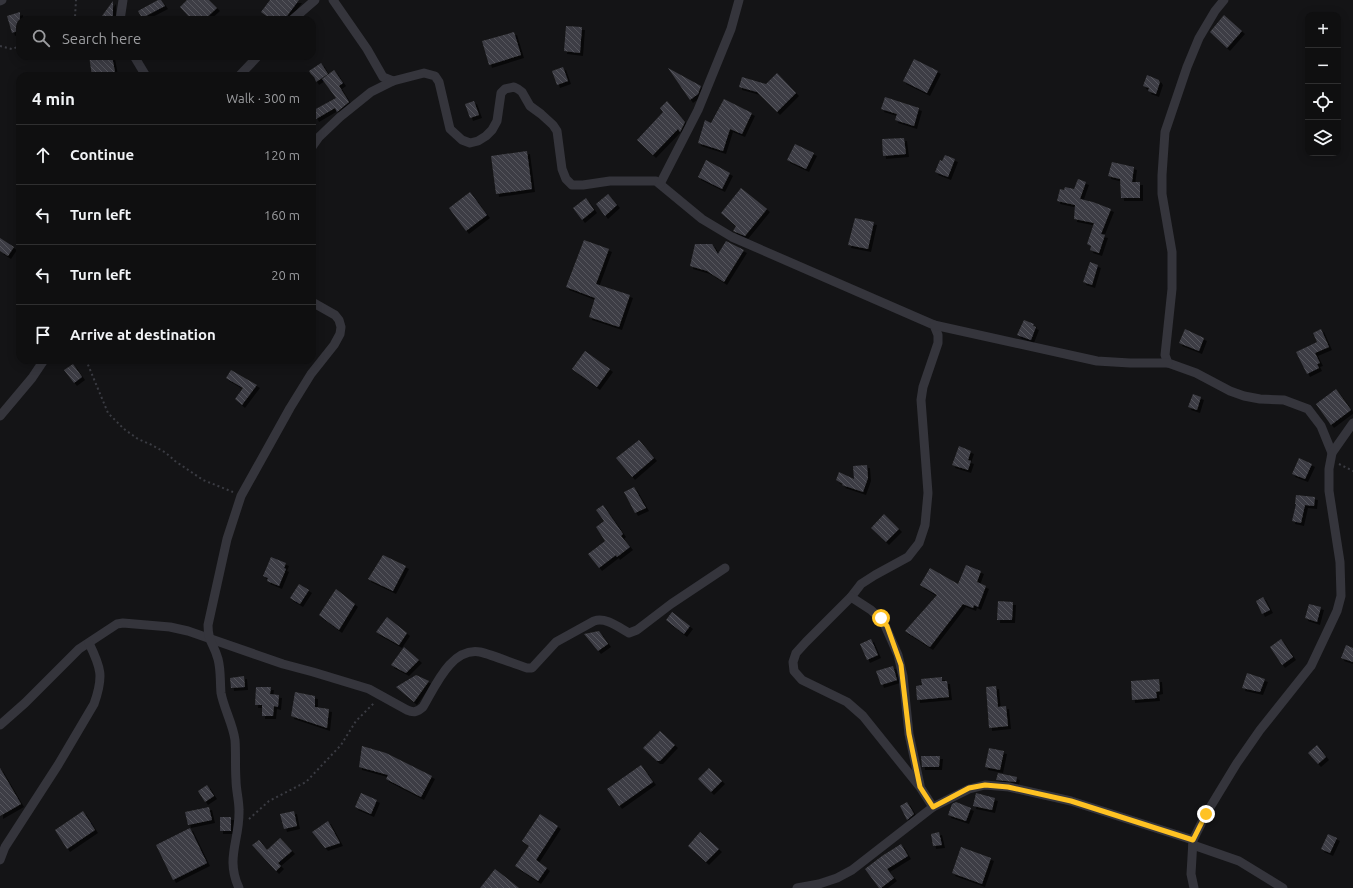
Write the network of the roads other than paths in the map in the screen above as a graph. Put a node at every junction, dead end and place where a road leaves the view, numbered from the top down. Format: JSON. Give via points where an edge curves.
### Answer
{"nodes":[{"id":1,"x":123,"y":0,"type":"edge"},
{"id":2,"x":315,"y":0,"type":"edge"},
{"id":3,"x":333,"y":0,"type":"edge"},
{"id":4,"x":739,"y":0,"type":"edge"},
{"id":5,"x":1224,"y":0,"type":"edge"},
{"id":6,"x":121,"y":16,"type":"edge"},
{"id":7,"x":297,"y":16,"type":"edge"},
{"id":8,"x":136,"y":60,"type":"edge"},
{"id":9,"x":254,"y":60,"type":"edge"},
{"id":10,"x":144,"y":72,"type":"edge"},
{"id":11,"x":243,"y":72,"type":"edge"},
{"id":12,"x":393,"y":81,"type":"junction"},
{"id":13,"x":316,"y":141,"type":"edge"},
{"id":14,"x":660,"y":184,"type":"junction"},
{"id":15,"x":316,"y":304,"type":"edge"},
{"id":16,"x":934,"y":325,"type":"junction"},
{"id":17,"x":1168,"y":362,"type":"junction"},
{"id":18,"x":41,"y":364,"type":"edge"},
{"id":19,"x":0,"y":416,"type":"edge"},
{"id":20,"x":1353,"y":423,"type":"edge"},
{"id":21,"x":1332,"y":456,"type":"junction"},
{"id":22,"x":725,"y":568,"type":"dead end"},
{"id":23,"x":850,"y":597,"type":"junction"},
{"id":24,"x":209,"y":639,"type":"junction"},
{"id":25,"x":89,"y":643,"type":"junction"},
{"id":26,"x":0,"y":725,"type":"edge"},
{"id":27,"x":920,"y":787,"type":"junction"},
{"id":28,"x":933,"y":807,"type":"junction"},
{"id":29,"x":1193,"y":842,"type":"junction"},
{"id":30,"x":0,"y":860,"type":"edge"},
{"id":31,"x":239,"y":888,"type":"edge"},
{"id":32,"x":797,"y":888,"type":"edge"},
{"id":33,"x":1194,"y":888,"type":"edge"},
{"id":34,"x":1283,"y":888,"type":"edge"}],
"edges":[{"from":1,"to":6,"type":"street"},
{"from":2,"to":7,"type":"street"},
{"from":3,"to":12,"type":"street","via":[[383,77]]},
{"from":4,"to":14,"type":"street","via":[[731,29],[698,110]]},
{"from":5,"to":17,"type":"street","via":[[1199,38],[1165,132],[1162,194],[1172,252],[1172,289],[1165,355]]},
{"from":8,"to":10,"type":"street"},
{"from":9,"to":11,"type":"street"},
{"from":12,"to":13,"type":"street","via":[[371,92],[340,117]]},
{"from":12,"to":14,"type":"street","via":[[424,73],[435,76],[439,82],[450,128],[462,140],[470,143],[478,141],[492,130],[497,121],[501,93],[514,87],[522,92],[530,106],[557,131],[562,169],[572,185],[634,180]]},
{"from":14,"to":16,"type":"street","via":[[702,219],[732,236]]},
{"from":15,"to":24,"type":"street","via":[[335,315],[341,327],[340,334],[290,408],[241,496],[227,539],[208,625]]},
{"from":16,"to":17,"type":"street","via":[[1097,361]]},
{"from":16,"to":23,"type":"street","via":[[938,343],[921,400],[928,482],[924,530],[908,557],[861,584]]},
{"from":17,"to":21,"type":"street","via":[[1244,396],[1284,400],[1308,410],[1321,426]]},
{"from":18,"to":19,"type":"street"},
{"from":20,"to":21,"type":"street"},
{"from":21,"to":29,"type":"street","via":[[1329,491],[1340,562],[1340,596],[1337,611],[1311,666],[1237,763],[1206,814]]},
{"from":22,"to":24,"type":"street","via":[[633,632],[628,633],[599,619],[556,642],[532,668],[480,652],[459,656],[450,663],[418,712],[407,710],[369,689]]},
{"from":23,"to":27,"type":"street","via":[[881,618],[887,626],[898,655],[903,676],[909,734]]},
{"from":23,"to":27,"type":"street","via":[[796,653],[794,671],[806,682],[854,708]]},
{"from":24,"to":25,"type":"street","via":[[178,628],[123,623],[117,624]]},
{"from":24,"to":31,"type":"street","via":[[218,658],[221,693],[235,740],[239,810],[232,868]]},
{"from":25,"to":26,"type":"street","via":[[68,658]]},
{"from":25,"to":30,"type":"street","via":[[101,674],[94,704],[5,847]]},
{"from":27,"to":28,"type":"street"},
{"from":28,"to":29,"type":"street","via":[[969,788],[985,785],[1008,787],[1071,801]]},
{"from":28,"to":32,"type":"street","via":[[852,870],[819,884]]},
{"from":29,"to":33,"type":"street","via":[[1191,874]]},
{"from":29,"to":34,"type":"street","via":[[1239,861]]}]}
